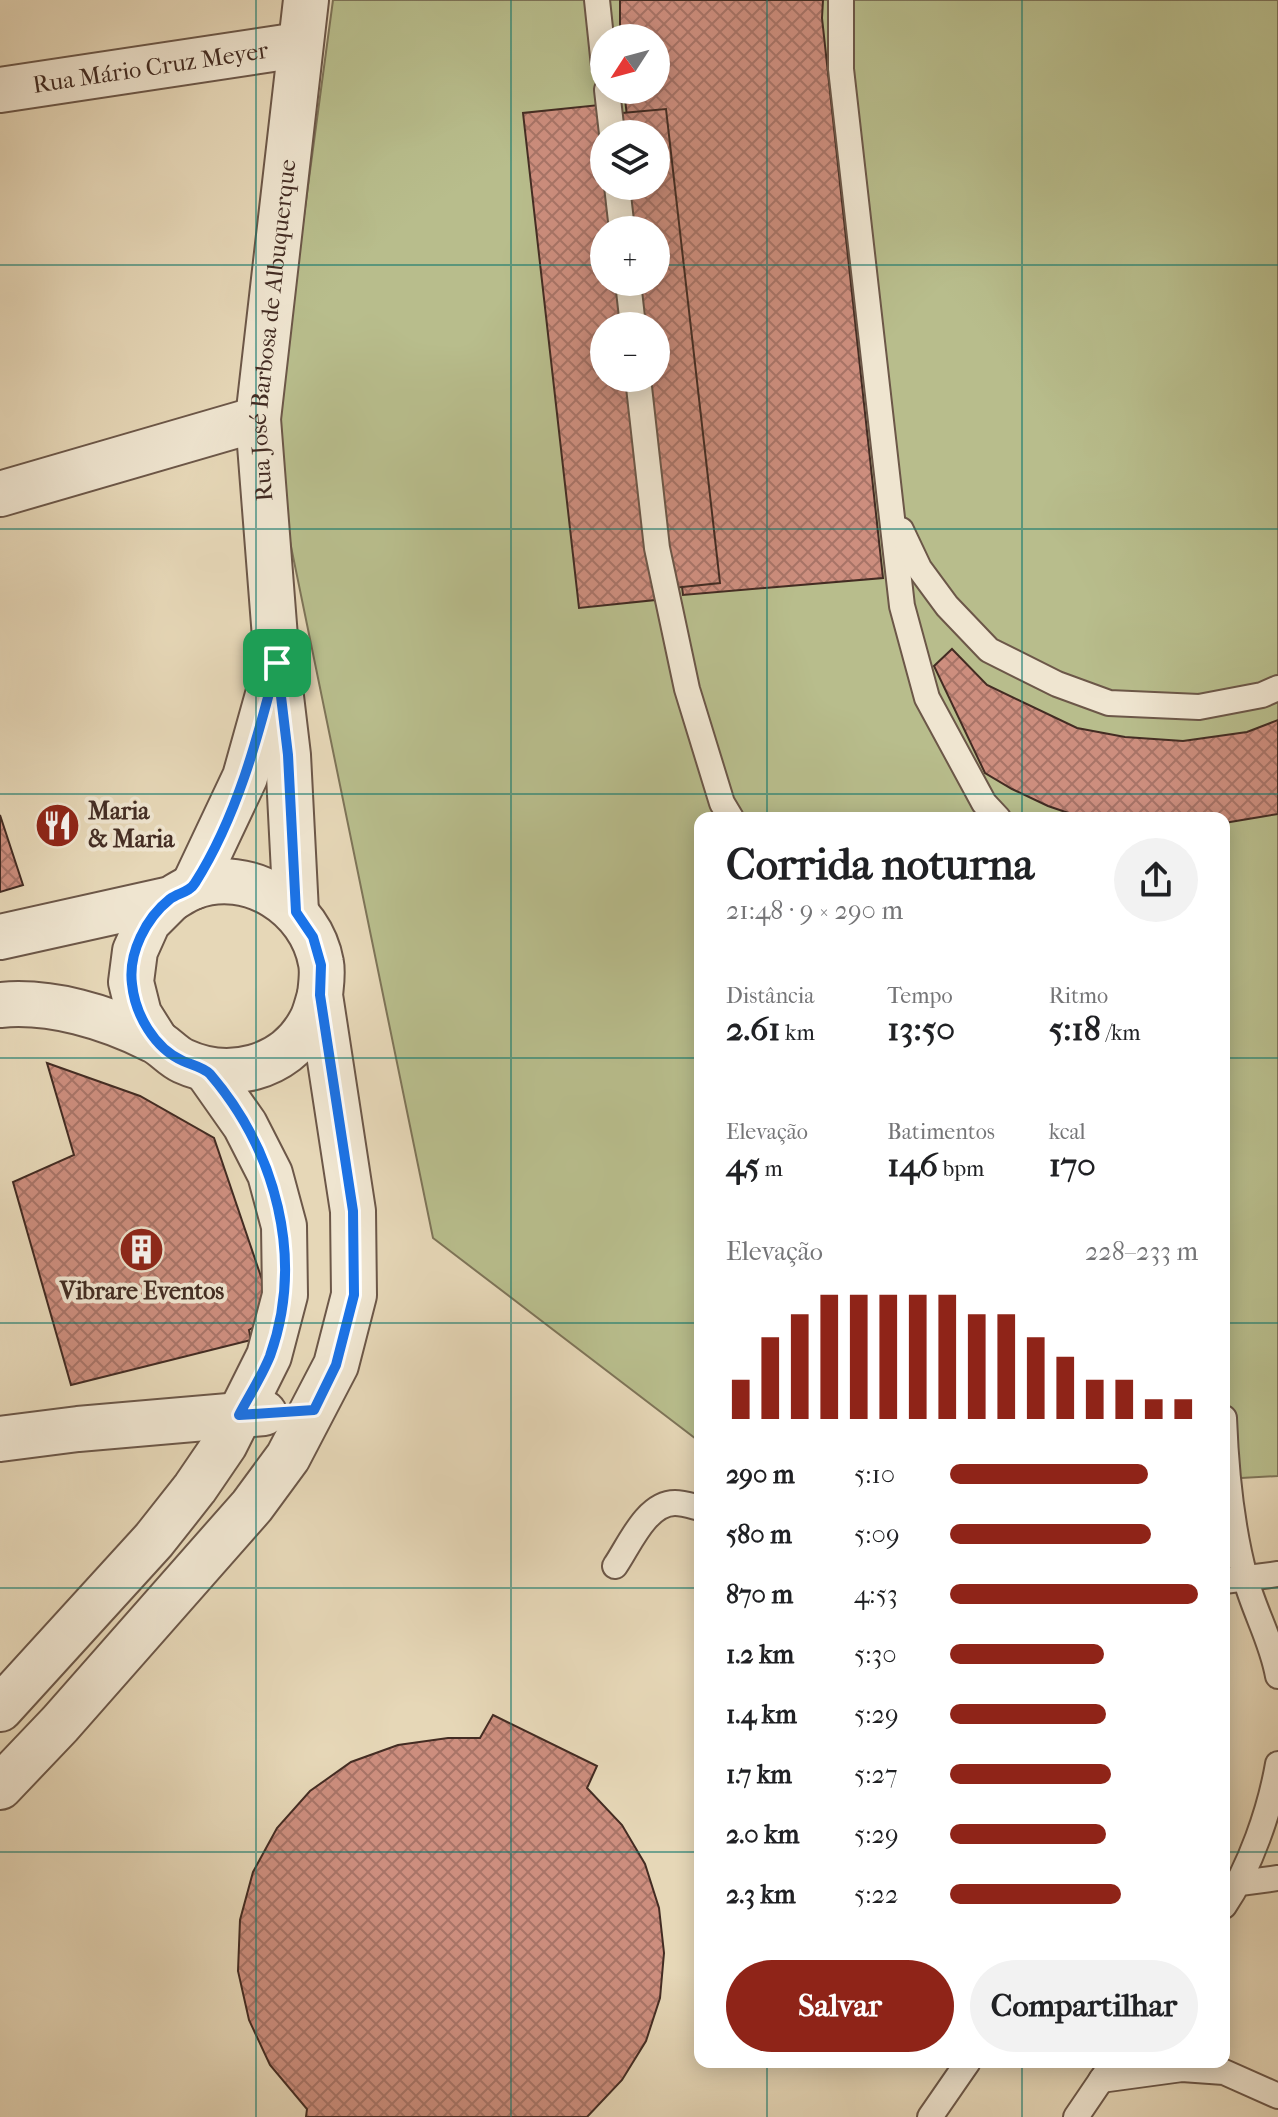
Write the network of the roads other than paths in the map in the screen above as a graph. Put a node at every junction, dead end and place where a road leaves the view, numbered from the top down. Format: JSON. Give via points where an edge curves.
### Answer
{"nodes":[{"id":1,"x":306,"y":0,"type":"edge"},
{"id":2,"x":597,"y":0,"type":"edge"},
{"id":3,"x":841,"y":0,"type":"edge"},
{"id":4,"x":600,"y":24,"type":"edge"},
{"id":5,"x":299,"y":45,"type":"junction"},
{"id":6,"x":0,"y":90,"type":"edge"},
{"id":7,"x":640,"y":392,"type":"edge"},
{"id":8,"x":258,"y":419,"type":"junction"},
{"id":9,"x":0,"y":494,"type":"edge"},
{"id":10,"x":893,"y":514,"type":"junction"},
{"id":11,"x":277,"y":663,"type":"junction"},
{"id":12,"x":1278,"y":688,"type":"edge"},
{"id":13,"x":727,"y":812,"type":"edge"},
{"id":14,"x":992,"y":812,"type":"edge"},
{"id":15,"x":182,"y":893,"type":"junction"},
{"id":16,"x":296,"y":912,"type":"junction"},
{"id":17,"x":0,"y":937,"type":"edge"},
{"id":18,"x":320,"y":995,"type":"junction"},
{"id":19,"x":0,"y":1005,"type":"edge"},
{"id":20,"x":156,"y":1041,"type":"junction"},
{"id":21,"x":207,"y":1071,"type":"junction"},
{"id":22,"x":314,"y":1410,"type":"junction"},
{"id":23,"x":239,"y":1415,"type":"junction"},
{"id":24,"x":0,"y":1439,"type":"edge"},
{"id":25,"x":694,"y":1507,"type":"edge"},
{"id":26,"x":1230,"y":1534,"type":"edge"},
{"id":27,"x":615,"y":1566,"type":"dead end"},
{"id":28,"x":1278,"y":1574,"type":"edge"},
{"id":29,"x":1234,"y":1579,"type":"edge"},
{"id":30,"x":1278,"y":1676,"type":"edge"},
{"id":31,"x":9,"y":1700,"type":"edge"},
{"id":32,"x":60,"y":1724,"type":"junction"},
{"id":33,"x":1278,"y":1764,"type":"edge"},
{"id":34,"x":0,"y":1787,"type":"edge"},
{"id":35,"x":1278,"y":1878,"type":"edge"},
{"id":36,"x":1240,"y":1883,"type":"junction"},
{"id":37,"x":1230,"y":1897,"type":"edge"},
{"id":38,"x":964,"y":2068,"type":"edge"},
{"id":39,"x":1108,"y":2071,"type":"edge"},
{"id":40,"x":1278,"y":2096,"type":"edge"},
{"id":41,"x":930,"y":2117,"type":"edge"},
{"id":42,"x":1076,"y":2117,"type":"edge"}],
"edges":[{"from":1,"to":5,"type":"street","name":"Rua José Barbosa de Albuquerque"},
{"from":2,"to":4,"type":"lane"},
{"from":3,"to":10,"type":"lane","via":[[841,69]]},
{"from":5,"to":6,"type":"street","name":"Rua Mário Cruz Meyer"},
{"from":5,"to":8,"type":"street","name":"Rua José Barbosa de Albuquerque"},
{"from":7,"to":13,"type":"lane","via":[[657,548],[673,627],[687,689]]},
{"from":8,"to":9,"type":"street"},
{"from":8,"to":11,"type":"street","name":"Rua José Barbosa de Albuquerque"},
{"from":10,"to":12,"type":"lane","via":[[919,568],[989,650],[1057,684],[1109,703],[1199,707]]},
{"from":10,"to":14,"type":"lane","via":[[902,606],[927,698]]},
{"from":11,"to":15,"type":"street","name":"Rua José Barbosa de Albuquerque","via":[[245,777]]},
{"from":11,"to":16,"type":"street","name":"Rua José Barbosa de Albuquerque"},
{"from":15,"to":16,"type":"street","via":[[219,882],[245,883],[273,893]]},
{"from":15,"to":17,"type":"street"},
{"from":15,"to":20,"type":"street","via":[[148,922],[133,961],[131,982],[139,1014]]},
{"from":16,"to":18,"type":"street","via":[[313,937],[321,965]]},
{"from":18,"to":21,"type":"street","via":[[310,1023],[292,1047],[267,1064],[238,1072]]},
{"from":18,"to":22,"type":"street","via":[[353,1211],[354,1295],[336,1365]]},
{"from":19,"to":20,"type":"street","via":[[87,1013]]},
{"from":20,"to":21,"type":"street","via":[[179,1060]]},
{"from":21,"to":23,"type":"street","via":[[245,1125],[270,1174],[284,1226],[285,1295],[269,1356]]},
{"from":22,"to":23,"type":"street"},
{"from":22,"to":32,"type":"street","via":[[252,1506]]},
{"from":23,"to":24,"type":"street"},
{"from":23,"to":31,"type":"street","via":[[225,1444],[154,1540]]},
{"from":25,"to":27,"type":"lane","via":[[676,1503],[650,1513]]},
{"from":26,"to":29,"type":"lane"},
{"from":28,"to":29,"type":"lane"},
{"from":29,"to":30,"type":"lane","via":[[1274,1652]]},
{"from":31,"to":32,"type":"street"},
{"from":32,"to":34,"type":"street"},
{"from":33,"to":36,"type":"lane"},
{"from":35,"to":36,"type":"lane"},
{"from":36,"to":37,"type":"lane"},
{"from":38,"to":41,"type":"lane"},
{"from":39,"to":40,"type":"lane","via":[[1224,2072]]},
{"from":39,"to":42,"type":"lane"}]}
